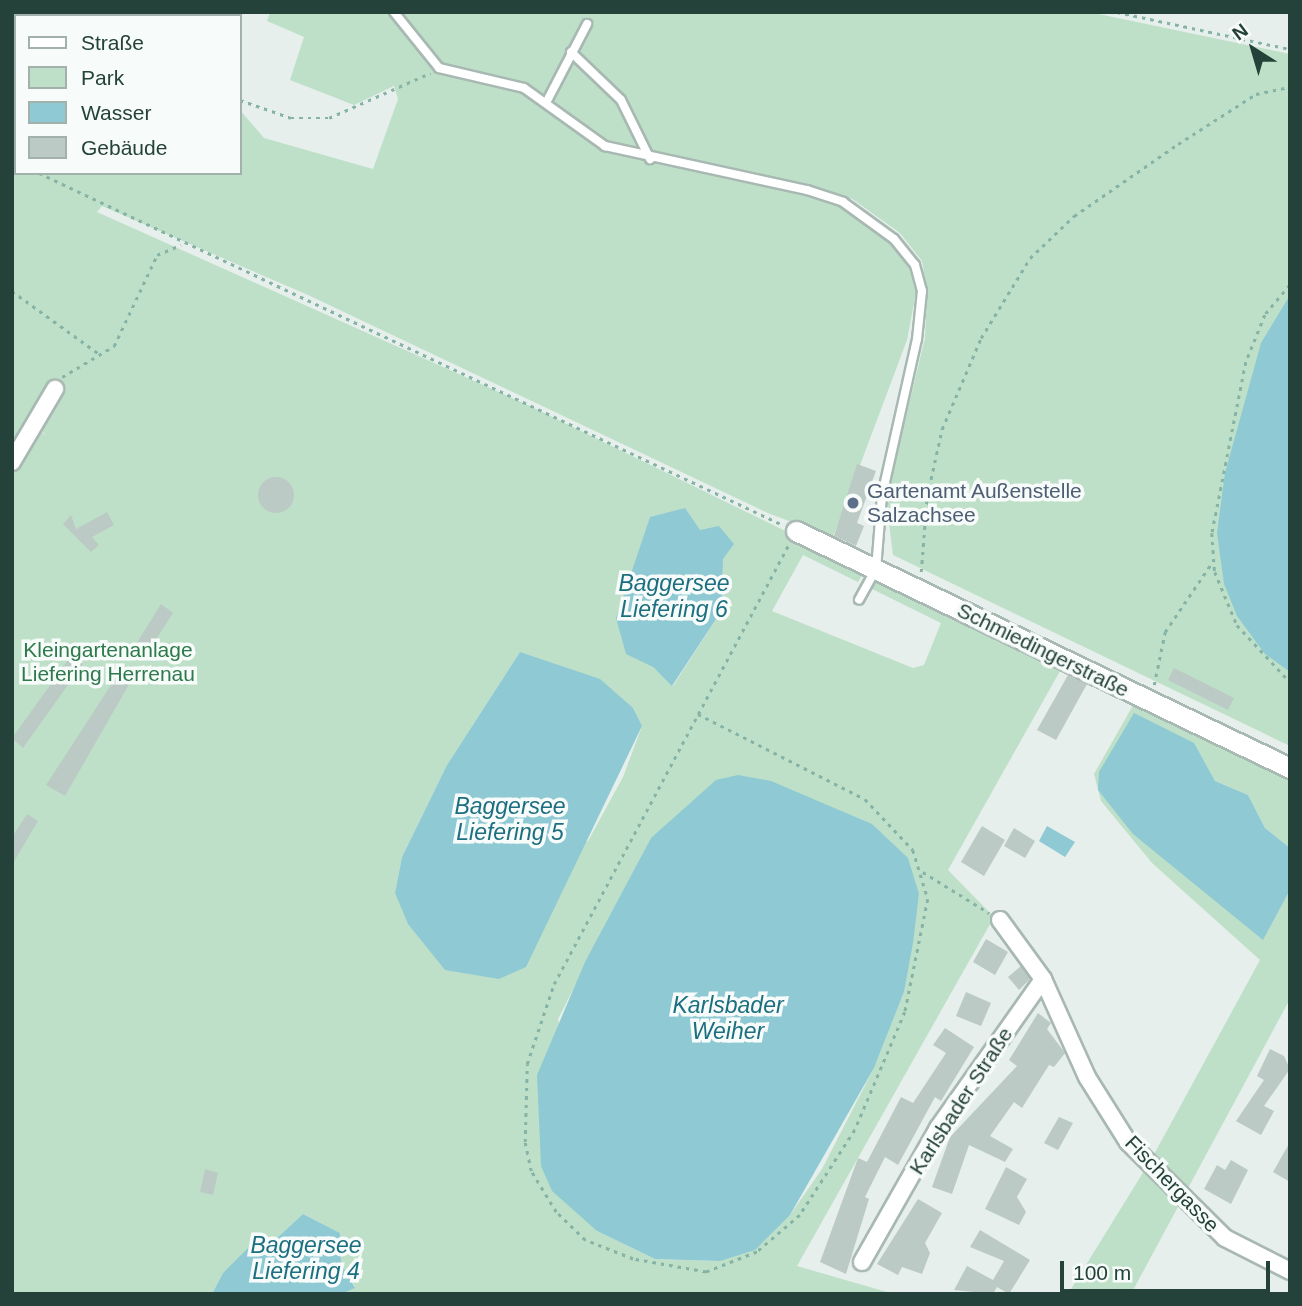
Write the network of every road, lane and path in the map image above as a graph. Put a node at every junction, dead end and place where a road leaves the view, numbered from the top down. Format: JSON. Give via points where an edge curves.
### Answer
{"nodes":[{"id":1,"x":394,"y":12,"type":"edge"},
{"id":2,"x":1117,"y":12,"type":"edge"},
{"id":3,"x":587,"y":24,"type":"dead end"},
{"id":4,"x":1290,"y":49,"type":"edge"},
{"id":5,"x":571,"y":52,"type":"junction"},
{"id":6,"x":439,"y":68,"type":"junction"},
{"id":7,"x":1288,"y":89,"type":"edge"},
{"id":8,"x":242,"y":101,"type":"edge"},
{"id":9,"x":547,"y":101,"type":"junction"},
{"id":10,"x":650,"y":159,"type":"junction"},
{"id":11,"x":43,"y":175,"type":"edge"},
{"id":12,"x":181,"y":244,"type":"junction"},
{"id":13,"x":1290,"y":285,"type":"edge"},
{"id":14,"x":12,"y":291,"type":"edge"},
{"id":15,"x":98,"y":353,"type":"junction"},
{"id":16,"x":65,"y":373,"type":"dead end"},
{"id":17,"x":55,"y":389,"type":"dead end"},
{"id":18,"x":12,"y":461,"type":"edge"},
{"id":19,"x":796,"y":531,"type":"junction"},
{"id":20,"x":1213,"y":561,"type":"junction"},
{"id":21,"x":876,"y":569,"type":"junction"},
{"id":22,"x":920,"y":590,"type":"junction"},
{"id":23,"x":859,"y":600,"type":"dead end"},
{"id":24,"x":1290,"y":682,"type":"edge"},
{"id":25,"x":1151,"y":703,"type":"junction"},
{"id":26,"x":698,"y":714,"type":"junction"},
{"id":27,"x":1290,"y":768,"type":"edge"},
{"id":28,"x":923,"y":872,"type":"junction"},
{"id":29,"x":1000,"y":920,"type":"joint"},
{"id":30,"x":1043,"y":979,"type":"junction"},
{"id":31,"x":862,"y":1262,"type":"dead end"},
{"id":32,"x":1290,"y":1271,"type":"edge"}],
"edges":[{"from":1,"to":6,"type":"lane"},
{"from":2,"to":4,"type":"path"},
{"from":3,"to":5,"type":"lane"},
{"from":5,"to":9,"type":"lane"},
{"from":5,"to":10,"type":"lane","via":[[621,100]]},
{"from":6,"to":8,"type":"path","via":[[329,118],[290,118]]},
{"from":6,"to":9,"type":"lane","via":[[524,88]]},
{"from":7,"to":22,"type":"path","via":[[1256,94],[1178,144],[1074,216],[1030,258],[981,338],[942,429],[927,496]]},
{"from":9,"to":10,"type":"lane","via":[[605,146]]},
{"from":10,"to":21,"type":"lane","via":[[843,202],[894,239],[915,265],[922,291],[917,339],[882,495]]},
{"from":11,"to":12,"type":"path"},
{"from":12,"to":15,"type":"path","via":[[157,255],[124,333]]},
{"from":12,"to":19,"type":"path","via":[[417,348]]},
{"from":13,"to":20,"type":"path","via":[[1265,315],[1246,362],[1221,473]]},
{"from":14,"to":15,"type":"path"},
{"from":15,"to":16,"type":"path"},
{"from":17,"to":18,"type":"street"},
{"from":19,"to":21,"type":"street","name":"Schmiedingerstraße"},
{"from":19,"to":26,"type":"path"},
{"from":20,"to":24,"type":"path","via":[[1247,641]]},
{"from":20,"to":25,"type":"path","via":[[1165,632]]},
{"from":21,"to":22,"type":"street","name":"Schmiedingerstraße"},
{"from":21,"to":23,"type":"lane"},
{"from":22,"to":25,"type":"street","name":"Schmiedingerstraße"},
{"from":25,"to":27,"type":"street","name":"Schmiedingerstraße"},
{"from":26,"to":28,"type":"path","via":[[865,799],[913,850]]},
{"from":26,"to":28,"type":"path","via":[[554,984],[527,1064],[524,1119],[531,1171],[556,1212],[585,1240],[633,1259],[706,1272],[757,1252],[800,1215],[856,1130],[905,1012],[927,927]]},
{"from":28,"to":29,"type":"path"},
{"from":29,"to":30,"type":"street","name":"Fischergasse"},
{"from":30,"to":31,"type":"street","name":"Karlsbader Straße","via":[[938,1128]]},
{"from":30,"to":32,"type":"street","name":"Fischergasse","via":[[1087,1077],[1128,1142],[1225,1238]]}]}
